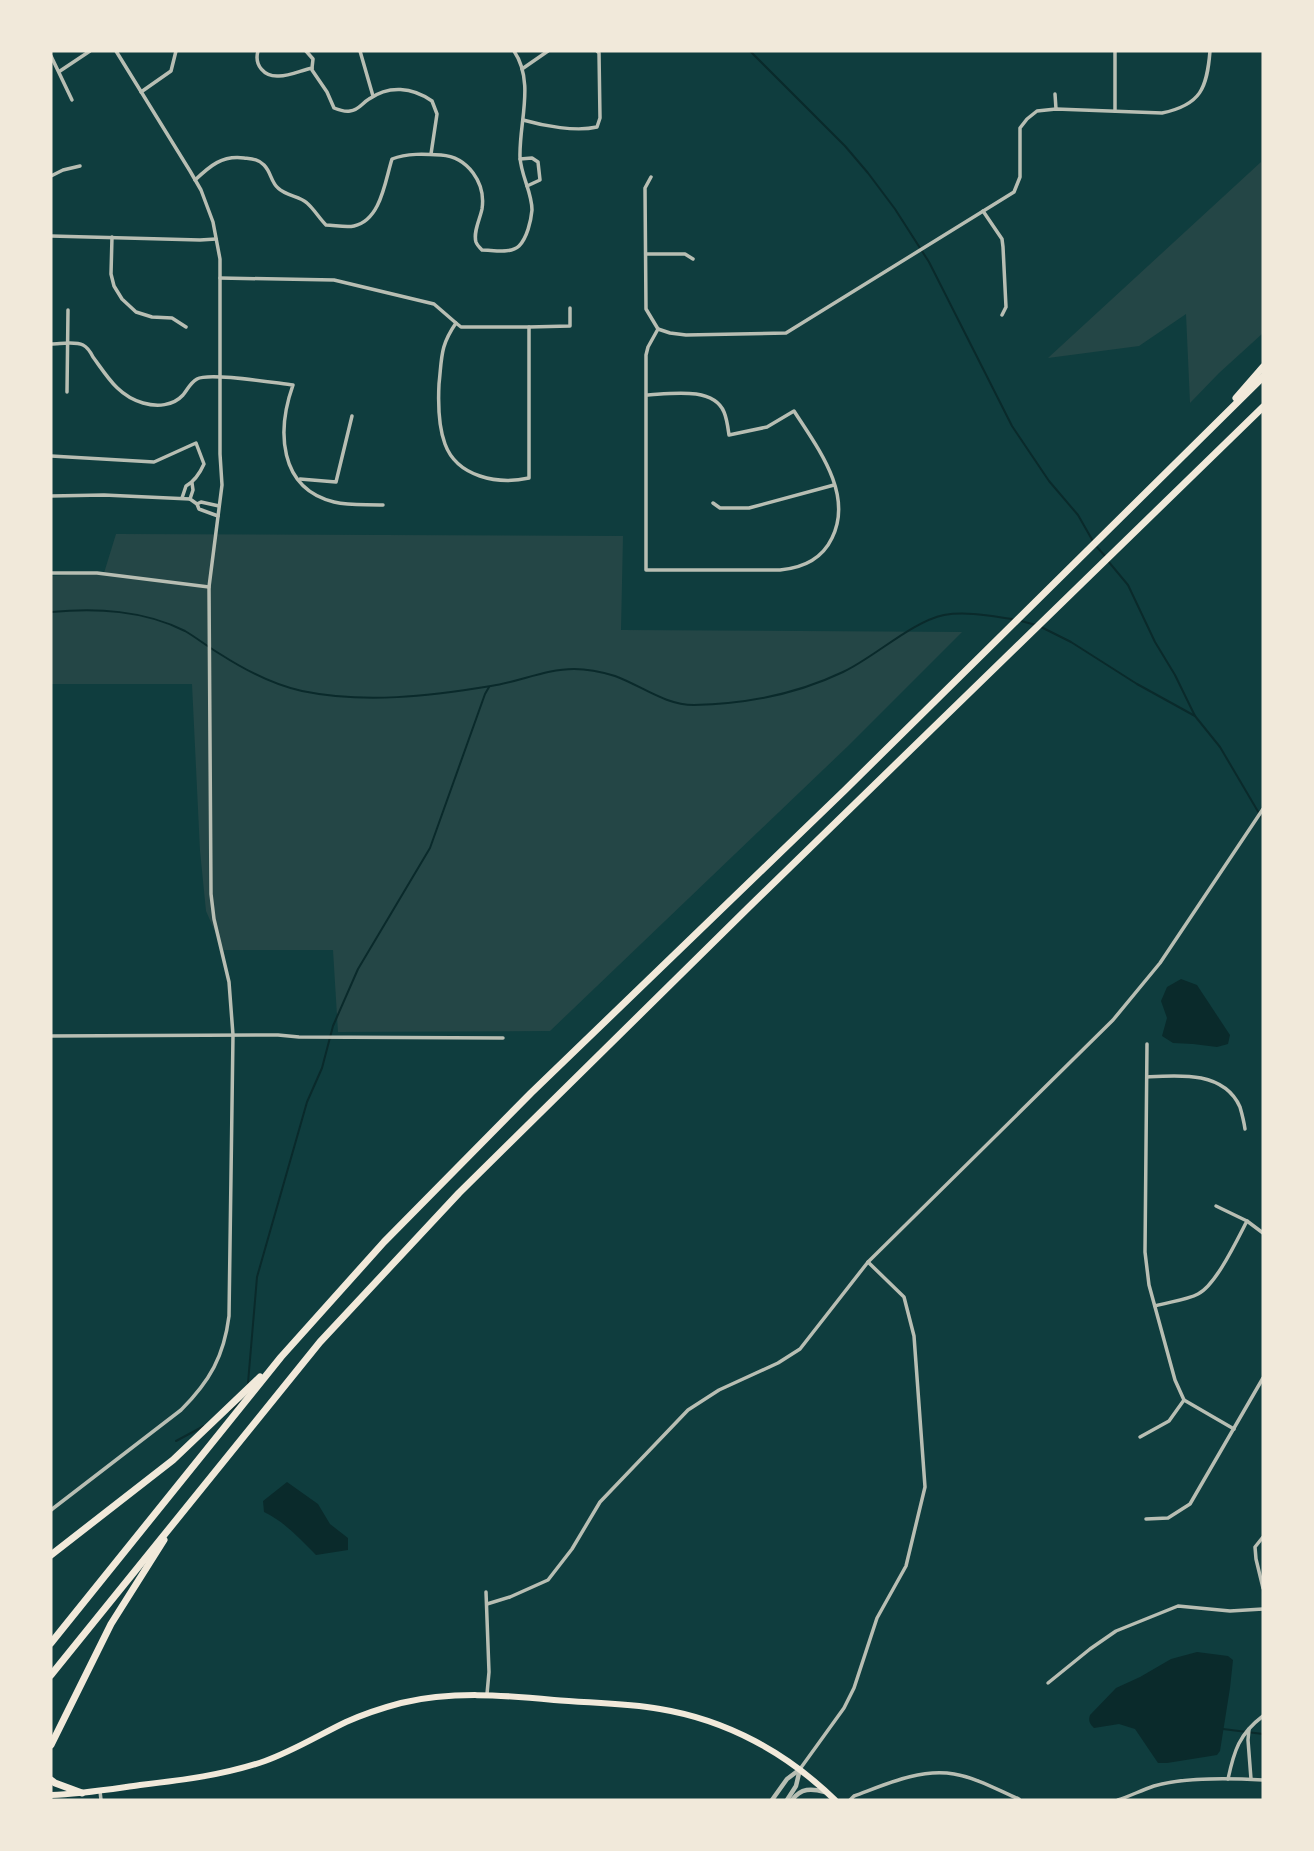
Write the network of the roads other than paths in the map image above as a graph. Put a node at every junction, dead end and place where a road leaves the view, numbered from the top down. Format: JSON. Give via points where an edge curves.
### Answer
{"nodes":[{"id":1,"x":90,"y":51,"type":"edge"},
{"id":2,"x":116,"y":51,"type":"edge"},
{"id":3,"x":176,"y":51,"type":"edge"},
{"id":4,"x":258,"y":51,"type":"edge"},
{"id":5,"x":306,"y":51,"type":"edge"},
{"id":6,"x":360,"y":51,"type":"edge"},
{"id":7,"x":514,"y":51,"type":"edge"},
{"id":8,"x":548,"y":51,"type":"edge"},
{"id":9,"x":597,"y":51,"type":"edge"},
{"id":10,"x":1115,"y":51,"type":"edge"},
{"id":11,"x":1210,"y":51,"type":"edge"},
{"id":12,"x":51,"y":56,"type":"edge"},
{"id":13,"x":312,"y":68,"type":"junction"},
{"id":14,"x":522,"y":69,"type":"junction"},
{"id":15,"x":59,"y":71,"type":"junction"},
{"id":16,"x":141,"y":93,"type":"junction"},
{"id":17,"x":1055,"y":94,"type":"dead end"},
{"id":18,"x":373,"y":96,"type":"junction"},
{"id":19,"x":72,"y":100,"type":"dead end"},
{"id":20,"x":1056,"y":109,"type":"junction"},
{"id":21,"x":1115,"y":111,"type":"junction"},
{"id":22,"x":523,"y":120,"type":"junction"},
{"id":23,"x":431,"y":154,"type":"junction"},
{"id":24,"x":520,"y":159,"type":"junction"},
{"id":25,"x":80,"y":166,"type":"dead end"},
{"id":26,"x":51,"y":176,"type":"edge"},
{"id":27,"x":651,"y":177,"type":"dead end"},
{"id":28,"x":195,"y":180,"type":"junction"},
{"id":29,"x":527,"y":186,"type":"junction"},
{"id":30,"x":983,"y":211,"type":"junction"},
{"id":31,"x":51,"y":236,"type":"edge"},
{"id":32,"x":112,"y":237,"type":"junction"},
{"id":33,"x":216,"y":239,"type":"junction"},
{"id":34,"x":646,"y":254,"type":"junction"},
{"id":35,"x":693,"y":259,"type":"dead end"},
{"id":36,"x":220,"y":278,"type":"junction"},
{"id":37,"x":570,"y":308,"type":"dead end"},
{"id":38,"x":68,"y":310,"type":"dead end"},
{"id":39,"x":1002,"y":316,"type":"dead end"},
{"id":40,"x":456,"y":323,"type":"junction"},
{"id":41,"x":186,"y":327,"type":"dead end"},
{"id":42,"x":529,"y":327,"type":"junction"},
{"id":43,"x":658,"y":329,"type":"junction"},
{"id":44,"x":51,"y":344,"type":"edge"},
{"id":45,"x":68,"y":344,"type":"junction"},
{"id":46,"x":1263,"y":367,"type":"edge"},
{"id":47,"x":220,"y":377,"type":"junction"},
{"id":48,"x":1263,"y":377,"type":"edge"},
{"id":49,"x":67,"y":392,"type":"dead end"},
{"id":50,"x":646,"y":395,"type":"junction"},
{"id":51,"x":1263,"y":407,"type":"edge"},
{"id":52,"x":352,"y":416,"type":"dead end"},
{"id":53,"x":1191,"y":448,"type":"junction"},
{"id":54,"x":51,"y":456,"type":"edge"},
{"id":55,"x":298,"y":479,"type":"junction"},
{"id":56,"x":192,"y":483,"type":"junction"},
{"id":57,"x":834,"y":485,"type":"junction"},
{"id":58,"x":51,"y":496,"type":"edge"},
{"id":59,"x":182,"y":498,"type":"junction"},
{"id":60,"x":190,"y":499,"type":"junction"},
{"id":61,"x":713,"y":503,"type":"dead end"},
{"id":62,"x":197,"y":504,"type":"junction"},
{"id":63,"x":383,"y":505,"type":"dead end"},
{"id":64,"x":220,"y":506,"type":"junction"},
{"id":65,"x":218,"y":516,"type":"junction"},
{"id":66,"x":51,"y":573,"type":"edge"},
{"id":67,"x":209,"y":587,"type":"junction"},
{"id":68,"x":1263,"y":808,"type":"edge"},
{"id":69,"x":233,"y":1035,"type":"junction"},
{"id":70,"x":51,"y":1036,"type":"edge"},
{"id":71,"x":503,"y":1038,"type":"dead end"},
{"id":72,"x":1147,"y":1044,"type":"dead end"},
{"id":73,"x":1147,"y":1077,"type":"junction"},
{"id":74,"x":1245,"y":1129,"type":"dead end"},
{"id":75,"x":1216,"y":1206,"type":"dead end"},
{"id":76,"x":1247,"y":1221,"type":"junction"},
{"id":77,"x":1263,"y":1233,"type":"edge"},
{"id":78,"x":868,"y":1262,"type":"junction"},
{"id":79,"x":1155,"y":1306,"type":"junction"},
{"id":80,"x":281,"y":1357,"type":"junction"},
{"id":81,"x":1263,"y":1378,"type":"edge"},
{"id":82,"x":1184,"y":1400,"type":"junction"},
{"id":83,"x":1234,"y":1429,"type":"junction"},
{"id":84,"x":1140,"y":1437,"type":"dead end"},
{"id":85,"x":51,"y":1510,"type":"edge"},
{"id":86,"x":183,"y":1510,"type":"junction"},
{"id":87,"x":1146,"y":1519,"type":"dead end"},
{"id":88,"x":1263,"y":1537,"type":"edge"},
{"id":89,"x":51,"y":1555,"type":"edge"},
{"id":90,"x":1263,"y":1588,"type":"edge"},
{"id":91,"x":486,"y":1592,"type":"dead end"},
{"id":92,"x":487,"y":1604,"type":"junction"},
{"id":93,"x":1263,"y":1609,"type":"edge"},
{"id":94,"x":51,"y":1643,"type":"edge"},
{"id":95,"x":51,"y":1675,"type":"edge"},
{"id":96,"x":1048,"y":1683,"type":"dead end"},
{"id":97,"x":487,"y":1695,"type":"junction"},
{"id":98,"x":1263,"y":1716,"type":"edge"},
{"id":99,"x":1250,"y":1727,"type":"junction"},
{"id":100,"x":51,"y":1745,"type":"edge"},
{"id":101,"x":800,"y":1769,"type":"junction"},
{"id":102,"x":1251,"y":1779,"type":"junction"},
{"id":103,"x":51,"y":1780,"type":"edge"},
{"id":104,"x":1228,"y":1780,"type":"junction"},
{"id":105,"x":1263,"y":1780,"type":"edge"},
{"id":106,"x":100,"y":1791,"type":"junction"},
{"id":107,"x":82,"y":1793,"type":"junction"},
{"id":108,"x":829,"y":1794,"type":"junction"},
{"id":109,"x":51,"y":1795,"type":"edge"},
{"id":110,"x":1019,"y":1799,"type":"edge"},
{"id":111,"x":101,"y":1800,"type":"edge"},
{"id":112,"x":772,"y":1800,"type":"edge"},
{"id":113,"x":786,"y":1800,"type":"edge"},
{"id":114,"x":792,"y":1800,"type":"edge"},
{"id":115,"x":835,"y":1800,"type":"edge"},
{"id":116,"x":850,"y":1800,"type":"edge"},
{"id":117,"x":1118,"y":1800,"type":"edge"}],
"edges":[{"from":1,"to":15,"type":"street"},
{"from":2,"to":16,"type":"street"},
{"from":3,"to":16,"type":"street","via":[[172,71]]},
{"from":4,"to":13,"type":"street","via":[[257,64],[271,75]]},
{"from":5,"to":13,"type":"street","via":[[313,59]]},
{"from":6,"to":18,"type":"street"},
{"from":7,"to":14,"type":"street"},
{"from":8,"to":14,"type":"street"},
{"from":9,"to":22,"type":"street","via":[[597,127]]},
{"from":10,"to":21,"type":"street"},
{"from":11,"to":21,"type":"street","via":[[1208,76],[1200,93],[1186,106],[1161,113]]},
{"from":12,"to":15,"type":"street"},
{"from":13,"to":18,"type":"street","via":[[334,108],[351,111]]},
{"from":14,"to":22,"type":"street"},
{"from":15,"to":19,"type":"street"},
{"from":16,"to":28,"type":"street"},
{"from":17,"to":20,"type":"street"},
{"from":18,"to":23,"type":"street","via":[[408,90],[432,101],[437,114]]},
{"from":20,"to":21,"type":"street"},
{"from":20,"to":30,"type":"street","via":[[1037,111],[1020,128],[1020,177],[1014,192]]},
{"from":22,"to":24,"type":"street"},
{"from":23,"to":28,"type":"street","via":[[392,159],[376,209],[355,226],[326,225],[307,203],[275,187],[269,170],[255,159],[228,157]]},
{"from":23,"to":29,"type":"street","via":[[459,159],[476,177],[482,201],[475,235],[482,250],[510,250],[520,245],[532,213]]},
{"from":24,"to":29,"type":"street"},
{"from":24,"to":29,"type":"street","via":[[538,162],[540,180]]},
{"from":25,"to":26,"type":"street"},
{"from":27,"to":34,"type":"street","via":[[645,188]]},
{"from":28,"to":33,"type":"street","via":[[208,205]]},
{"from":30,"to":39,"type":"street","via":[[1003,247],[1006,307]]},
{"from":30,"to":43,"type":"street","via":[[786,333],[686,335]]},
{"from":31,"to":32,"type":"street"},
{"from":32,"to":33,"type":"street"},
{"from":32,"to":41,"type":"street","via":[[111,274],[122,299],[136,312],[172,318]]},
{"from":33,"to":36,"type":"street"},
{"from":34,"to":35,"type":"street","via":[[685,254]]},
{"from":34,"to":43,"type":"street","via":[[646,309]]},
{"from":36,"to":40,"type":"street","via":[[334,280],[434,304]]},
{"from":36,"to":47,"type":"street"},
{"from":37,"to":42,"type":"street","via":[[570,326]]},
{"from":38,"to":45,"type":"street"},
{"from":40,"to":42,"type":"street","via":[[461,327]]},
{"from":40,"to":42,"type":"street","via":[[441,355],[438,399],[445,444],[460,465],[502,481],[529,478]]},
{"from":43,"to":50,"type":"street","via":[[646,355]]},
{"from":44,"to":45,"type":"street"},
{"from":45,"to":47,"type":"street","via":[[82,344],[114,386],[145,404],[171,403],[199,377]]},
{"from":45,"to":49,"type":"street"},
{"from":46,"to":53,"type":"highway"},
{"from":47,"to":55,"type":"street","via":[[293,385],[285,411],[284,438],[289,464]]},
{"from":47,"to":64,"type":"street"},
{"from":48,"to":53,"type":"highway"},
{"from":50,"to":57,"type":"street","via":[[704,395],[725,413],[729,435],[767,427],[794,411],[829,467]]},
{"from":50,"to":57,"type":"street","via":[[646,570],[795,569],[819,555],[838,527]]},
{"from":51,"to":86,"type":"highway","via":[[459,1193],[320,1342]]},
{"from":52,"to":55,"type":"street","via":[[336,482]]},
{"from":53,"to":80,"type":"highway","via":[[531,1093],[384,1242]]},
{"from":54,"to":56,"type":"street","via":[[154,462],[196,443],[204,464]]},
{"from":55,"to":63,"type":"street","via":[[326,500]]},
{"from":56,"to":59,"type":"street"},
{"from":56,"to":60,"type":"street"},
{"from":57,"to":61,"type":"street","via":[[749,508],[720,508]]},
{"from":58,"to":59,"type":"street"},
{"from":59,"to":60,"type":"street"},
{"from":60,"to":62,"type":"street"},
{"from":62,"to":64,"type":"street"},
{"from":62,"to":65,"type":"street"},
{"from":64,"to":65,"type":"street"},
{"from":65,"to":67,"type":"street"},
{"from":66,"to":67,"type":"street","via":[[97,573]]},
{"from":67,"to":69,"type":"street","via":[[211,894],[229,982]]},
{"from":68,"to":78,"type":"street","via":[[1160,963],[1113,1020]]},
{"from":69,"to":70,"type":"street"},
{"from":69,"to":71,"type":"street"},
{"from":69,"to":85,"type":"street","via":[[225,1343],[213,1371],[181,1410]]},
{"from":72,"to":73,"type":"street"},
{"from":73,"to":74,"type":"street","via":[[1209,1079],[1234,1098]]},
{"from":73,"to":79,"type":"street","via":[[1145,1252]]},
{"from":75,"to":76,"type":"street"},
{"from":76,"to":77,"type":"street"},
{"from":76,"to":79,"type":"street","via":[[1208,1286],[1199,1294]]},
{"from":78,"to":92,"type":"street","via":[[800,1349],[688,1410],[600,1502],[548,1580]]},
{"from":78,"to":101,"type":"street","via":[[904,1297],[914,1336],[925,1488],[906,1566],[877,1618],[854,1688],[845,1708]]},
{"from":79,"to":82,"type":"street"},
{"from":80,"to":89,"type":"highway","via":[[173,1460]]},
{"from":80,"to":94,"type":"highway"},
{"from":81,"to":83,"type":"street"},
{"from":82,"to":83,"type":"street"},
{"from":82,"to":84,"type":"street","via":[[1169,1421]]},
{"from":83,"to":87,"type":"street","via":[[1190,1504],[1168,1518]]},
{"from":86,"to":95,"type":"highway"},
{"from":86,"to":100,"type":"highway","via":[[111,1624]]},
{"from":88,"to":90,"type":"street","via":[[1255,1547]]},
{"from":91,"to":92,"type":"street"},
{"from":92,"to":97,"type":"street"},
{"from":93,"to":96,"type":"street","via":[[1178,1606],[1116,1631]]},
{"from":97,"to":101,"type":"highway","via":[[680,1713],[741,1734]]},
{"from":97,"to":106,"type":"highway","via":[[427,1698],[379,1710],[282,1755],[228,1772]]},
{"from":98,"to":99,"type":"street"},
{"from":99,"to":102,"type":"street"},
{"from":99,"to":104,"type":"street","via":[[1235,1748]]},
{"from":101,"to":108,"type":"highway"},
{"from":101,"to":112,"type":"street"},
{"from":101,"to":113,"type":"street"},
{"from":102,"to":104,"type":"street"},
{"from":102,"to":105,"type":"street"},
{"from":103,"to":107,"type":"highway"},
{"from":104,"to":117,"type":"street","via":[[1170,1783]]},
{"from":106,"to":107,"type":"highway"},
{"from":106,"to":111,"type":"street"},
{"from":107,"to":109,"type":"highway"},
{"from":108,"to":114,"type":"street","via":[[806,1790]]},
{"from":108,"to":115,"type":"highway"},
{"from":110,"to":116,"type":"street","via":[[952,1774],[924,1774]]}]}
